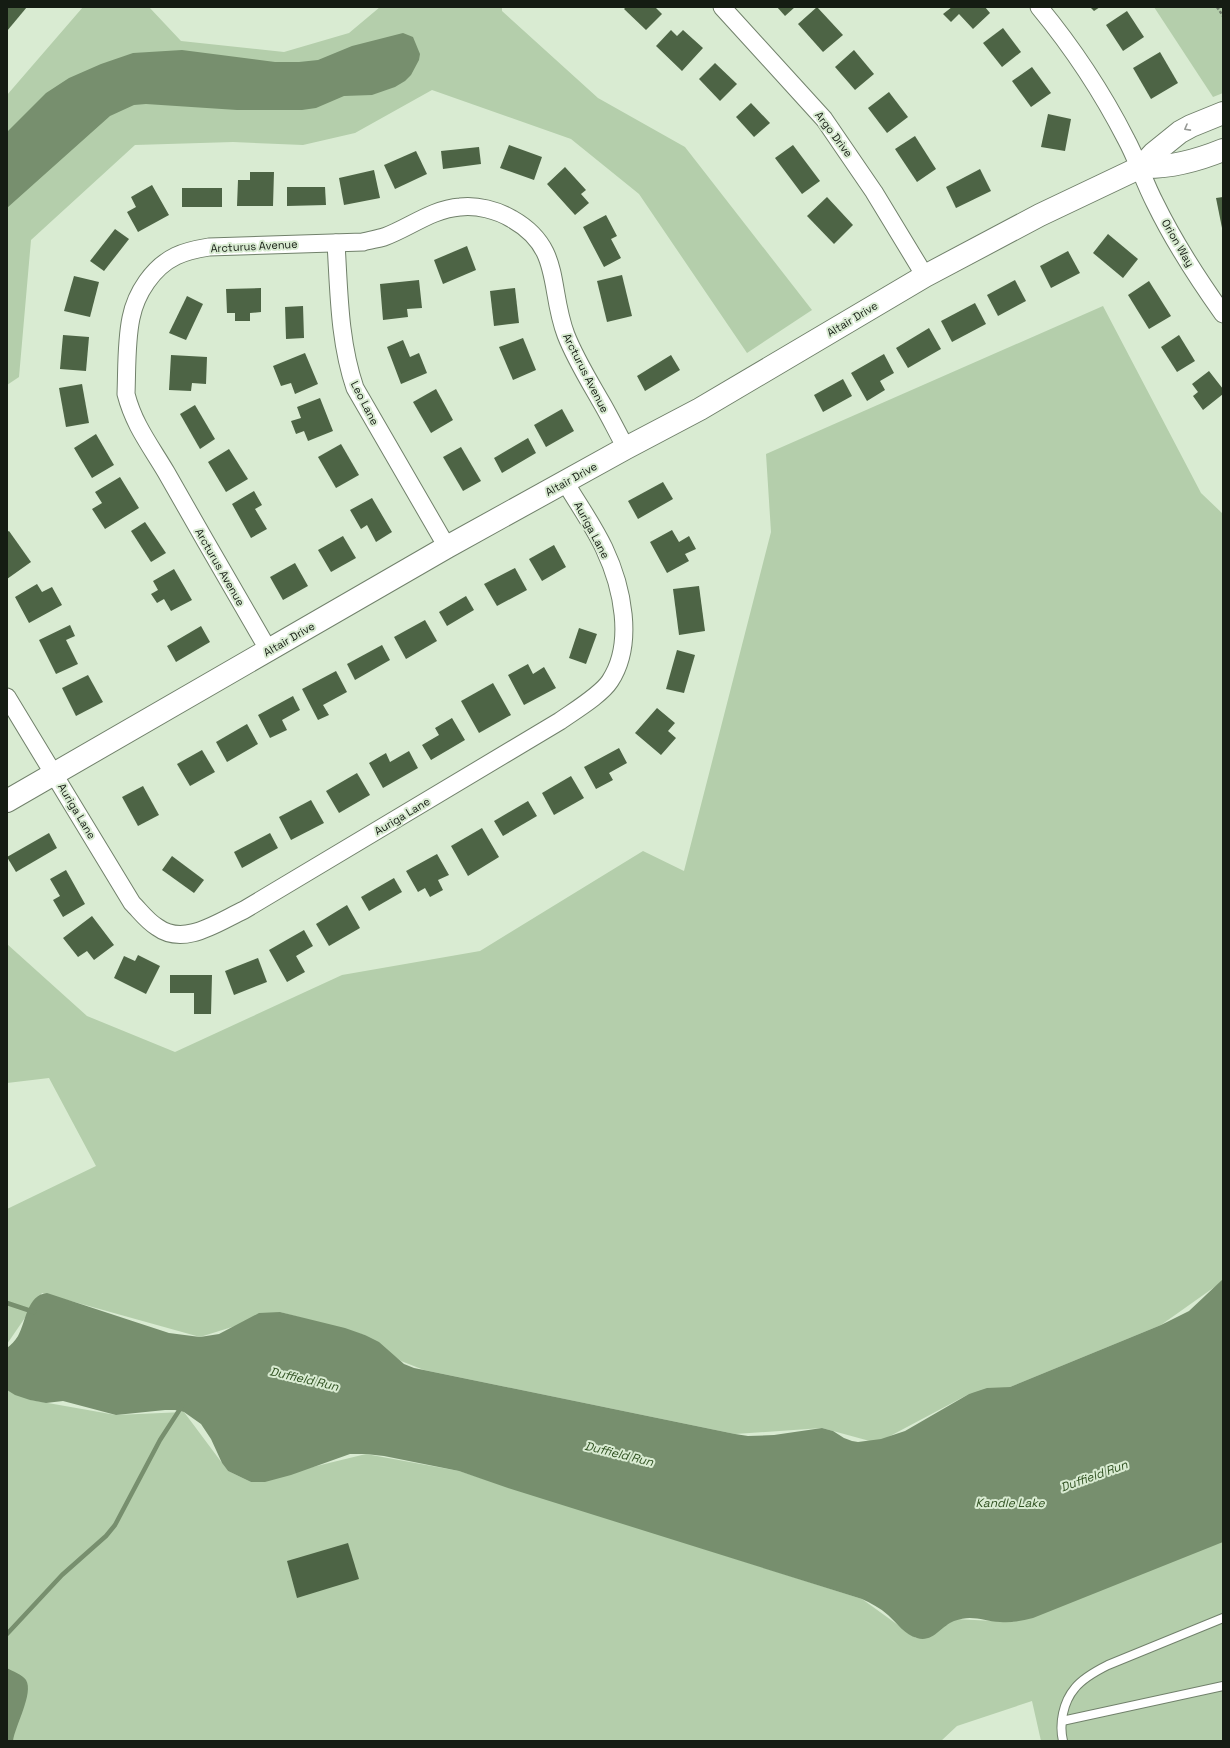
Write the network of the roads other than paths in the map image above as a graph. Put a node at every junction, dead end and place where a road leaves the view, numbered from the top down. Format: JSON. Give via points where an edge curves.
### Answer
{"nodes":[{"id":1,"x":722,"y":7,"type":"edge"},
{"id":2,"x":1039,"y":7,"type":"edge"},
{"id":3,"x":1223,"y":113,"type":"edge"},
{"id":4,"x":1223,"y":150,"type":"edge"},
{"id":5,"x":1141,"y":168,"type":"junction"},
{"id":6,"x":336,"y":243,"type":"junction"},
{"id":7,"x":925,"y":276,"type":"junction"},
{"id":8,"x":1223,"y":314,"type":"edge"},
{"id":9,"x":626,"y":448,"type":"junction"},
{"id":10,"x":565,"y":482,"type":"junction"},
{"id":11,"x":447,"y":547,"type":"junction"},
{"id":12,"x":269,"y":651,"type":"junction"},
{"id":13,"x":7,"y":697,"type":"edge"},
{"id":14,"x":55,"y":774,"type":"junction"},
{"id":15,"x":7,"y":801,"type":"edge"},
{"id":16,"x":1223,"y":1618,"type":"edge"},
{"id":17,"x":1223,"y":1686,"type":"edge"},
{"id":18,"x":1062,"y":1721,"type":"junction"},
{"id":19,"x":1063,"y":1741,"type":"edge"}],
"edges":[{"from":1,"to":7,"type":"street","name":"Argo Drive","via":[[824,119],[874,192]]},
{"from":2,"to":5,"type":"street","via":[[1060,32],[1091,79]]},
{"from":3,"to":5,"type":"street","name":"Altair Drive","one_way":true,"via":[[1180,132],[1154,152]]},
{"from":4,"to":5,"type":"street","name":"Altair Drive","via":[[1184,164]]},
{"from":5,"to":7,"type":"street","name":"Altair Drive","via":[[1040,215]]},
{"from":5,"to":8,"type":"street","name":"Orion Way","via":[[1154,202],[1200,281]]},
{"from":6,"to":9,"type":"street","name":"Arcturus Avenue","via":[[363,242],[383,237],[424,218],[459,207],[490,209],[515,220],[539,240],[547,255],[559,316],[566,336]]},
{"from":6,"to":11,"type":"street","name":"Leo Lane","via":[[343,339],[348,368],[355,388]]},
{"from":6,"to":12,"type":"street","name":"Arcturus Avenue","via":[[209,247],[175,256],[147,281],[137,298],[131,318],[126,394],[135,423]]},
{"from":7,"to":9,"type":"street","name":"Altair Drive","via":[[700,409]]},
{"from":9,"to":10,"type":"street","name":"Altair Drive"},
{"from":10,"to":11,"type":"street","name":"Altair Drive"},
{"from":10,"to":14,"type":"street","name":"Auriga Lane","via":[[604,548],[619,590],[623,643],[617,666],[609,682],[560,721],[244,910],[206,930],[174,935],[158,928],[132,903]]},
{"from":11,"to":12,"type":"street","name":"Altair Drive"},
{"from":12,"to":14,"type":"street","name":"Altair Drive"},
{"from":13,"to":14,"type":"street","name":"Auriga Lane"},
{"from":14,"to":15,"type":"street","name":"Altair Drive"},
{"from":16,"to":18,"type":"lane","via":[[1092,1674],[1074,1688],[1063,1710]]},
{"from":17,"to":18,"type":"lane"},
{"from":18,"to":19,"type":"lane"}]}
